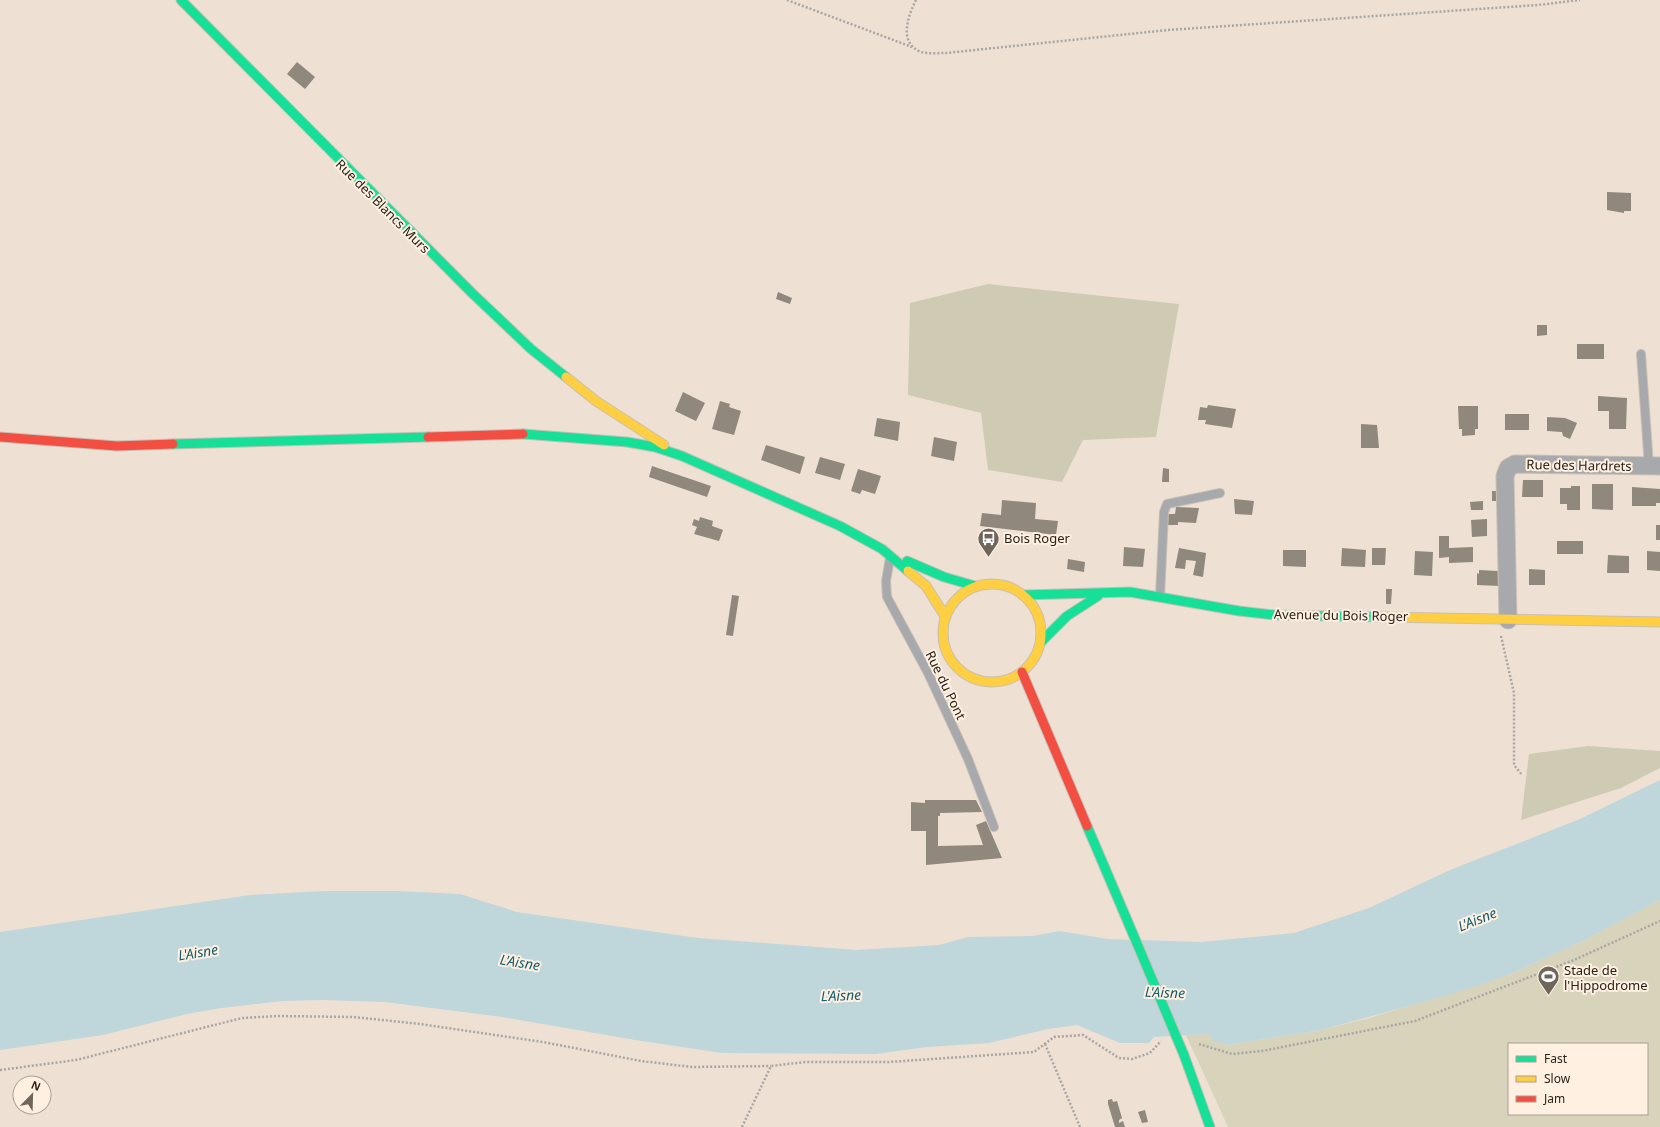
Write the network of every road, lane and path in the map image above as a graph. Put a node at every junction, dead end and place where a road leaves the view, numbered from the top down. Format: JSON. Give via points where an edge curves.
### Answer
{"nodes":[{"id":1,"x":181,"y":0,"type":"edge"},
{"id":2,"x":787,"y":0,"type":"edge"},
{"id":3,"x":916,"y":0,"type":"edge"},
{"id":4,"x":1580,"y":0,"type":"edge"},
{"id":5,"x":912,"y":47,"type":"junction"},
{"id":6,"x":1641,"y":354,"type":"dead end"},
{"id":7,"x":596,"y":401,"type":"junction"},
{"id":8,"x":602,"y":415,"type":"dead end"},
{"id":9,"x":626,"y":420,"type":"junction"},
{"id":10,"x":610,"y":429,"type":"dead end"},
{"id":11,"x":0,"y":437,"type":"edge"},
{"id":12,"x":617,"y":441,"type":"junction"},
{"id":13,"x":627,"y":442,"type":"junction"},
{"id":14,"x":682,"y":456,"type":"junction"},
{"id":15,"x":1654,"y":466,"type":"edge"},
{"id":16,"x":1220,"y":493,"type":"dead end"},
{"id":17,"x":891,"y":555,"type":"junction"},
{"id":18,"x":975,"y":586,"type":"junction"},
{"id":19,"x":1102,"y":593,"type":"junction"},
{"id":20,"x":1023,"y":594,"type":"junction"},
{"id":21,"x":1160,"y":596,"type":"junction"},
{"id":22,"x":945,"y":616,"type":"junction"},
{"id":23,"x":1502,"y":619,"type":"junction"},
{"id":24,"x":1660,"y":622,"type":"edge"},
{"id":25,"x":1041,"y":642,"type":"junction"},
{"id":26,"x":1022,"y":672,"type":"junction"},
{"id":27,"x":1522,"y":775,"type":"dead end"},
{"id":28,"x":994,"y":827,"type":"dead end"},
{"id":29,"x":1660,"y":921,"type":"edge"},
{"id":30,"x":1165,"y":1041,"type":"dead end"},
{"id":31,"x":1045,"y":1044,"type":"junction"},
{"id":32,"x":1198,"y":1044,"type":"dead end"},
{"id":33,"x":771,"y":1066,"type":"junction"},
{"id":34,"x":0,"y":1070,"type":"edge"},
{"id":35,"x":742,"y":1127,"type":"edge"},
{"id":36,"x":1080,"y":1127,"type":"edge"},
{"id":37,"x":1210,"y":1127,"type":"edge"}],
"edges":[{"from":1,"to":7,"type":"main road","name":"Rue des Blancs Murs","via":[[472,294],[532,349]]},
{"from":2,"to":5,"type":"path"},
{"from":3,"to":5,"type":"path","via":[[906,34]]},
{"from":4,"to":5,"type":"path","via":[[1168,30],[946,53],[922,52]]},
{"from":6,"to":15,"type":"lane"},
{"from":7,"to":8,"type":"main road"},
{"from":7,"to":9,"type":"main road","name":"Rue des Blancs Murs"},
{"from":9,"to":13,"type":"main road"},
{"from":9,"to":14,"type":"main road","name":"Rue des Blancs Murs"},
{"from":10,"to":12,"type":"main road"},
{"from":11,"to":12,"type":"main road","via":[[116,446],[527,434],[589,436]]},
{"from":12,"to":13,"type":"main road"},
{"from":13,"to":14,"type":"main road"},
{"from":14,"to":17,"type":"main road","via":[[840,526]]},
{"from":15,"to":23,"type":"street","name":"Rue des Hardrets","via":[[1516,464],[1508,468],[1505,476]]},
{"from":16,"to":21,"type":"lane","via":[[1167,504],[1164,512]]},
{"from":17,"to":18,"type":"main road","via":[[944,577]]},
{"from":17,"to":22,"type":"main road","via":[[926,586]]},
{"from":17,"to":28,"type":"lane","name":"Rue du Pont","via":[[886,581],[887,597],[928,673],[968,759]]},
{"from":18,"to":20,"type":"main road","via":[[1000,584]]},
{"from":18,"to":22,"type":"main road","via":[[962,593],[952,603]]},
{"from":19,"to":20,"type":"main road","name":"Avenue du Bois Roger"},
{"from":19,"to":21,"type":"main road","name":"Avenue du Bois Roger","via":[[1130,592]]},
{"from":19,"to":25,"type":"main road","via":[[1078,606]]},
{"from":20,"to":25,"type":"main road","via":[[1038,616]]},
{"from":21,"to":23,"type":"main road","name":"Avenue du Bois Roger","via":[[1275,615]]},
{"from":22,"to":26,"type":"main road","via":[[942,632],[944,647],[951,662],[963,673],[977,680],[992,682],[1008,680]]},
{"from":23,"to":24,"type":"main road","name":"Avenue du Bois Roger"},
{"from":23,"to":27,"type":"path","via":[[1514,693],[1514,765]]},
{"from":25,"to":26,"type":"main road","via":[[1031,664]]},
{"from":26,"to":37,"type":"main road","bridge":true,"via":[[1184,1056]]},
{"from":29,"to":32,"type":"path","via":[[1574,960],[1414,1020],[1262,1051],[1232,1054]]},
{"from":30,"to":31,"type":"path","via":[[1159,1041],[1150,1053],[1132,1059],[1119,1058],[1083,1035],[1054,1037]]},
{"from":31,"to":33,"type":"path","via":[[1034,1052],[889,1062],[805,1062]]},
{"from":31,"to":36,"type":"path"},
{"from":33,"to":34,"type":"path","via":[[692,1067],[641,1061],[543,1042],[420,1024],[354,1018],[278,1016],[242,1018],[76,1060]]},
{"from":33,"to":35,"type":"path"}]}
